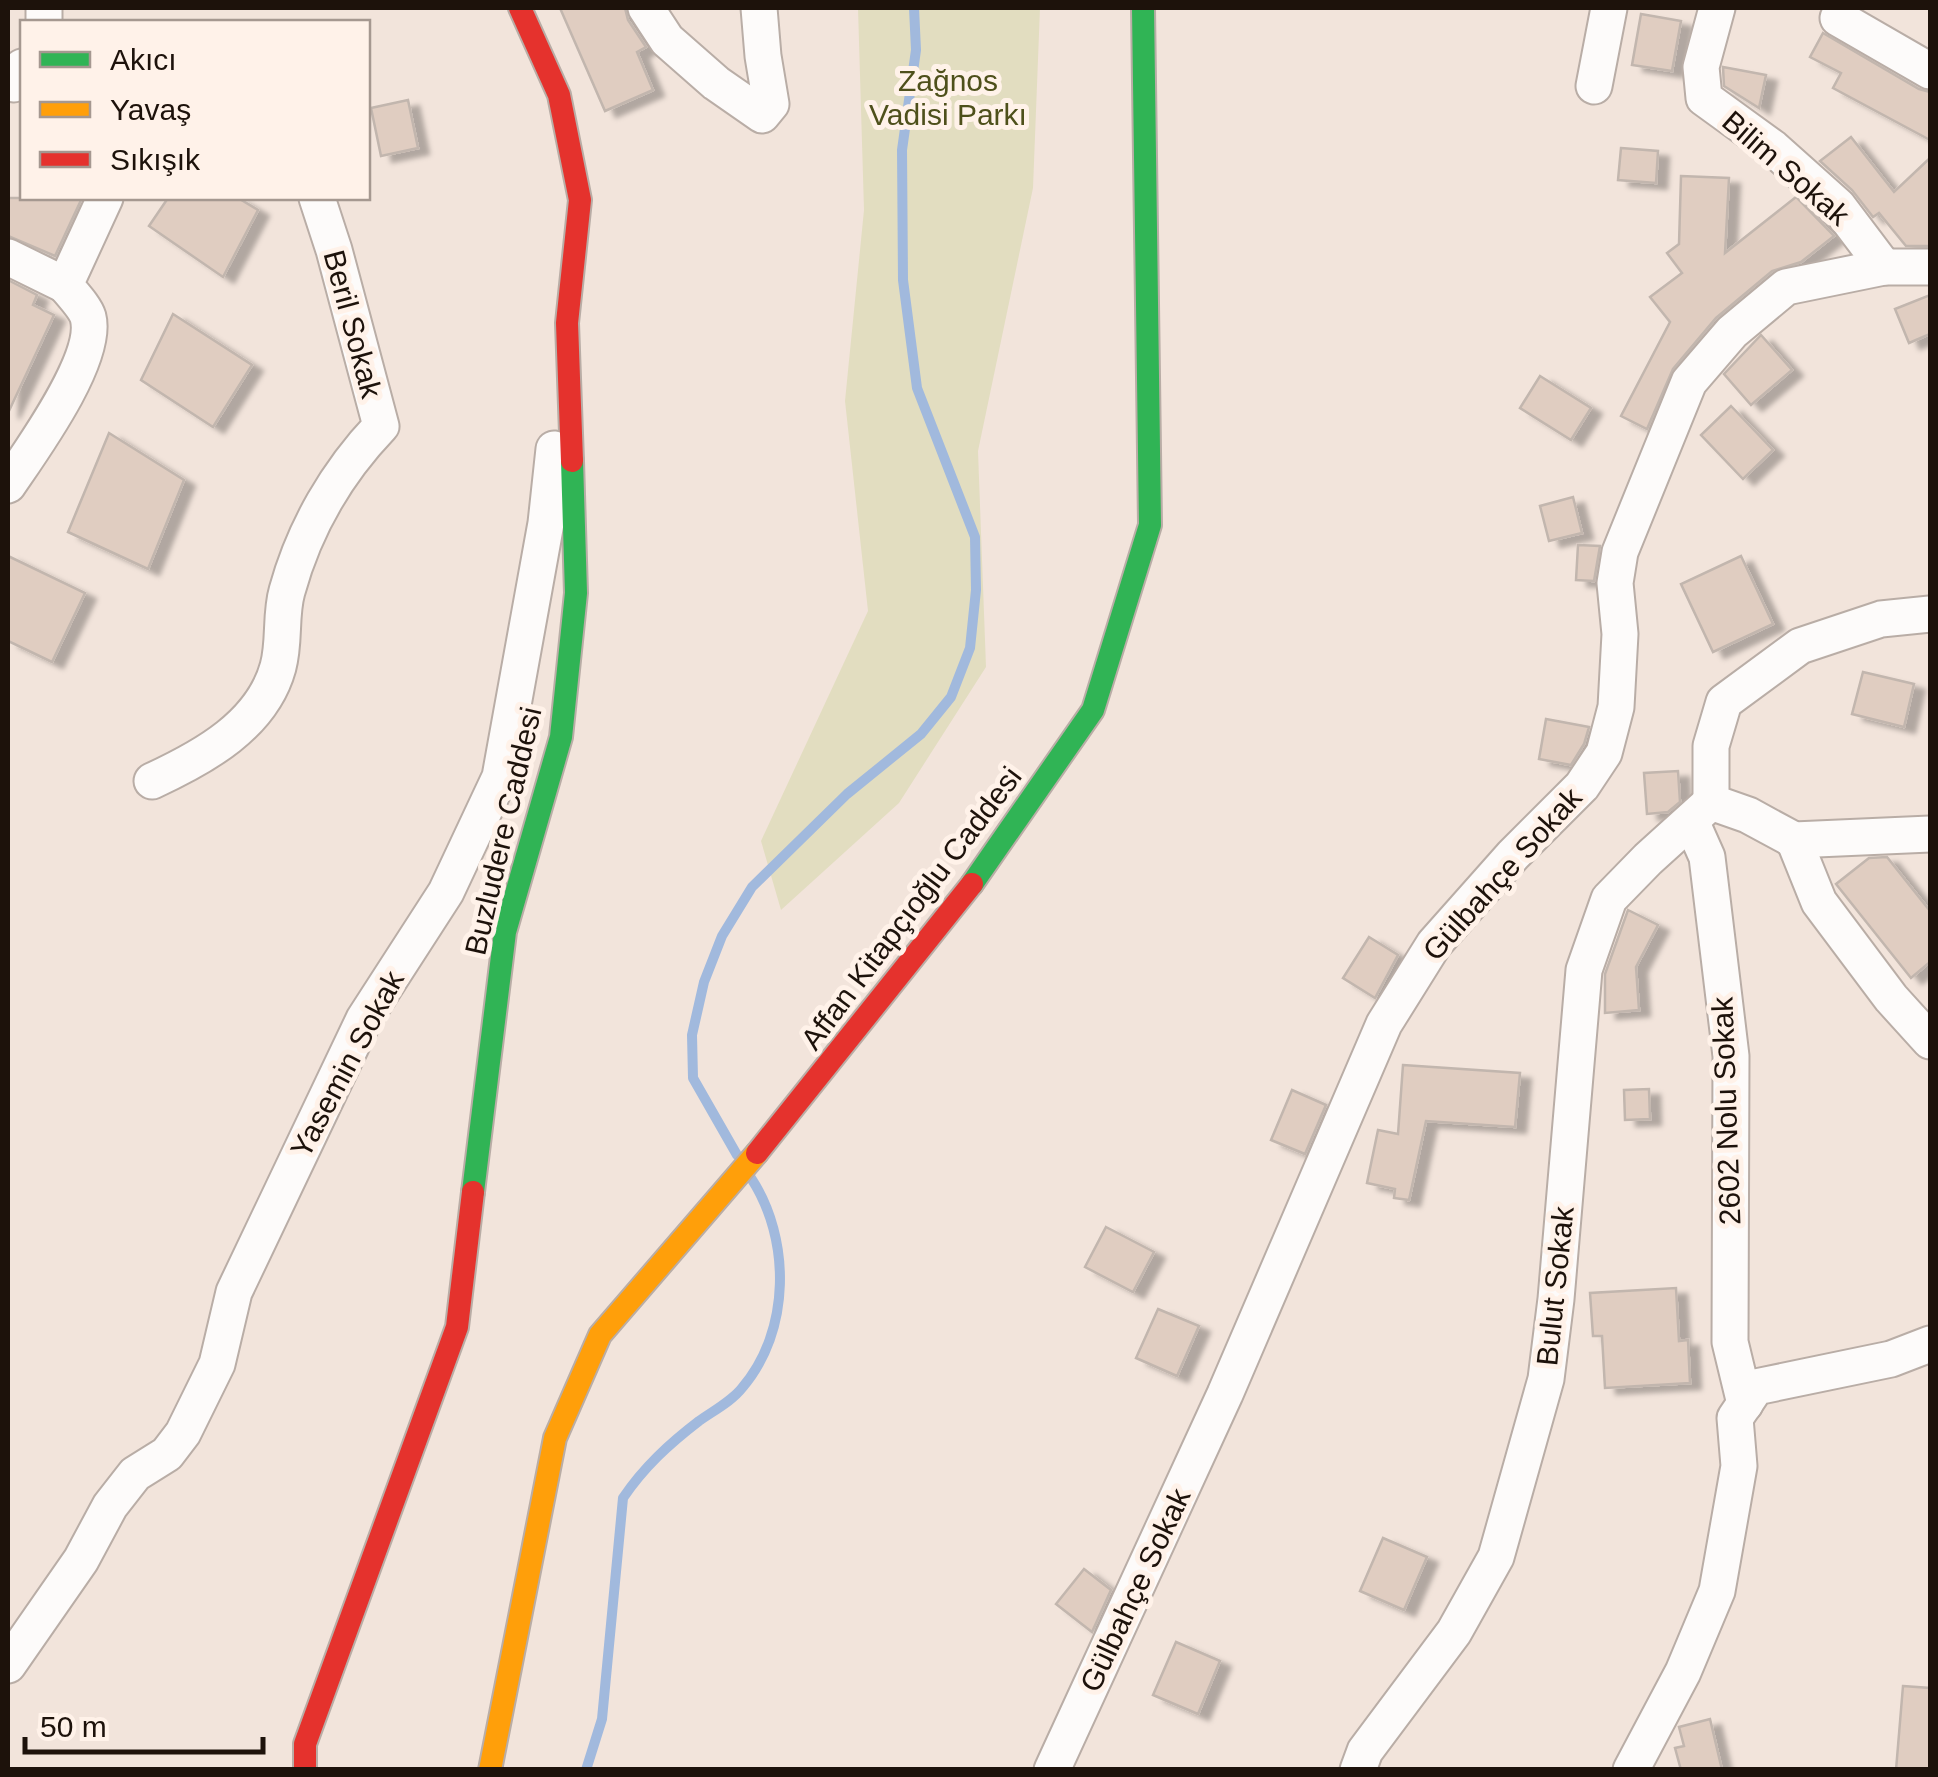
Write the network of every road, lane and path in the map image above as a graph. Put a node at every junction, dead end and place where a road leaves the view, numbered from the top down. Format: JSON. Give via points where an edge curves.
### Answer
{"nodes":[{"id":1,"x":520,"y":8,"type":"edge"},
{"id":2,"x":646,"y":8,"type":"edge"},
{"id":3,"x":760,"y":8,"type":"edge"},
{"id":4,"x":1143,"y":8,"type":"edge"},
{"id":5,"x":1609,"y":8,"type":"edge"},
{"id":6,"x":1717,"y":8,"type":"edge"},
{"id":7,"x":1838,"y":18,"type":"dead end"},
{"id":8,"x":1930,"y":70,"type":"edge"},
{"id":9,"x":1594,"y":86,"type":"dead end"},
{"id":10,"x":103,"y":200,"type":"edge"},
{"id":11,"x":317,"y":200,"type":"edge"},
{"id":12,"x":8,"y":257,"type":"edge"},
{"id":13,"x":1884,"y":267,"type":"junction"},
{"id":14,"x":1930,"y":267,"type":"edge"},
{"id":15,"x":65,"y":285,"type":"junction"},
{"id":16,"x":570,"y":410,"type":"junction"},
{"id":17,"x":8,"y":484,"type":"edge"},
{"id":18,"x":1930,"y":614,"type":"edge"},
{"id":19,"x":152,"y":781,"type":"dead end"},
{"id":20,"x":1701,"y":812,"type":"junction"},
{"id":21,"x":1930,"y":834,"type":"edge"},
{"id":22,"x":1794,"y":840,"type":"junction"},
{"id":23,"x":1930,"y":1042,"type":"edge"},
{"id":24,"x":1930,"y":1344,"type":"edge"},
{"id":25,"x":1745,"y":1404,"type":"junction"},
{"id":26,"x":8,"y":1666,"type":"edge"},
{"id":27,"x":305,"y":1770,"type":"edge"},
{"id":28,"x":490,"y":1770,"type":"edge"},
{"id":29,"x":1052,"y":1770,"type":"edge"},
{"id":30,"x":1358,"y":1770,"type":"edge"},
{"id":31,"x":1631,"y":1770,"type":"edge"}],
"edges":[{"from":1,"to":16,"type":"street","name":"Buzludere Caddesi","via":[[559,94],[580,200],[568,323]]},
{"from":2,"to":3,"type":"street","via":[[666,40],[762,115],[771,104]]},
{"from":4,"to":28,"type":"street","name":"Affan Kitapçıoğlu Caddesi","via":[[1150,526],[1093,710],[989,863],[786,1119],[600,1335],[555,1438]]},
{"from":5,"to":9,"type":"street"},
{"from":6,"to":13,"type":"street","name":"Bilim Sokak","via":[[1701,66],[1704,98],[1838,206]]},
{"from":7,"to":8,"type":"street"},
{"from":10,"to":15,"type":"street"},
{"from":11,"to":19,"type":"street","name":"Beril Sokak","via":[[381,426],[351,458],[308,532],[286,593],[278,666],[261,706],[203,758]]},
{"from":12,"to":15,"type":"street"},
{"from":13,"to":14,"type":"street","name":"Gülbahçe Sokak"},
{"from":13,"to":29,"type":"street","name":"Gülbahçe Sokak","via":[[1786,288],[1732,332],[1689,382],[1620,552],[1616,707],[1604,753],[1582,786],[1434,944],[1384,1024],[1225,1394]]},
{"from":15,"to":17,"type":"street","via":[[88,317],[87,351]]},
{"from":16,"to":26,"type":"street","name":"Yasemin Sokak","via":[[554,450],[500,776],[446,892],[364,1019],[234,1292],[217,1364],[183,1433],[110,1506]]},
{"from":16,"to":27,"type":"street","name":"Buzludere Caddesi","via":[[576,593],[562,737],[506,932],[456,1328],[304,1744]]},
{"from":18,"to":20,"type":"street","name":"2602 Nolu Sokak","via":[[1881,619],[1800,646],[1724,702]]},
{"from":20,"to":22,"type":"street","via":[[1748,815]]},
{"from":20,"to":25,"type":"street","name":"2602 Nolu Sokak","via":[[1731,1056],[1730,1342]]},
{"from":20,"to":30,"type":"street","name":"Bulut Sokak","via":[[1609,900],[1584,970],[1546,1379],[1496,1557],[1454,1632],[1365,1751]]},
{"from":21,"to":22,"type":"street"},
{"from":22,"to":23,"type":"street","via":[[1818,902]]},
{"from":24,"to":25,"type":"street","via":[[1891,1359],[1756,1387]]},
{"from":25,"to":31,"type":"street","via":[[1735,1418],[1739,1466],[1717,1592]]}]}
